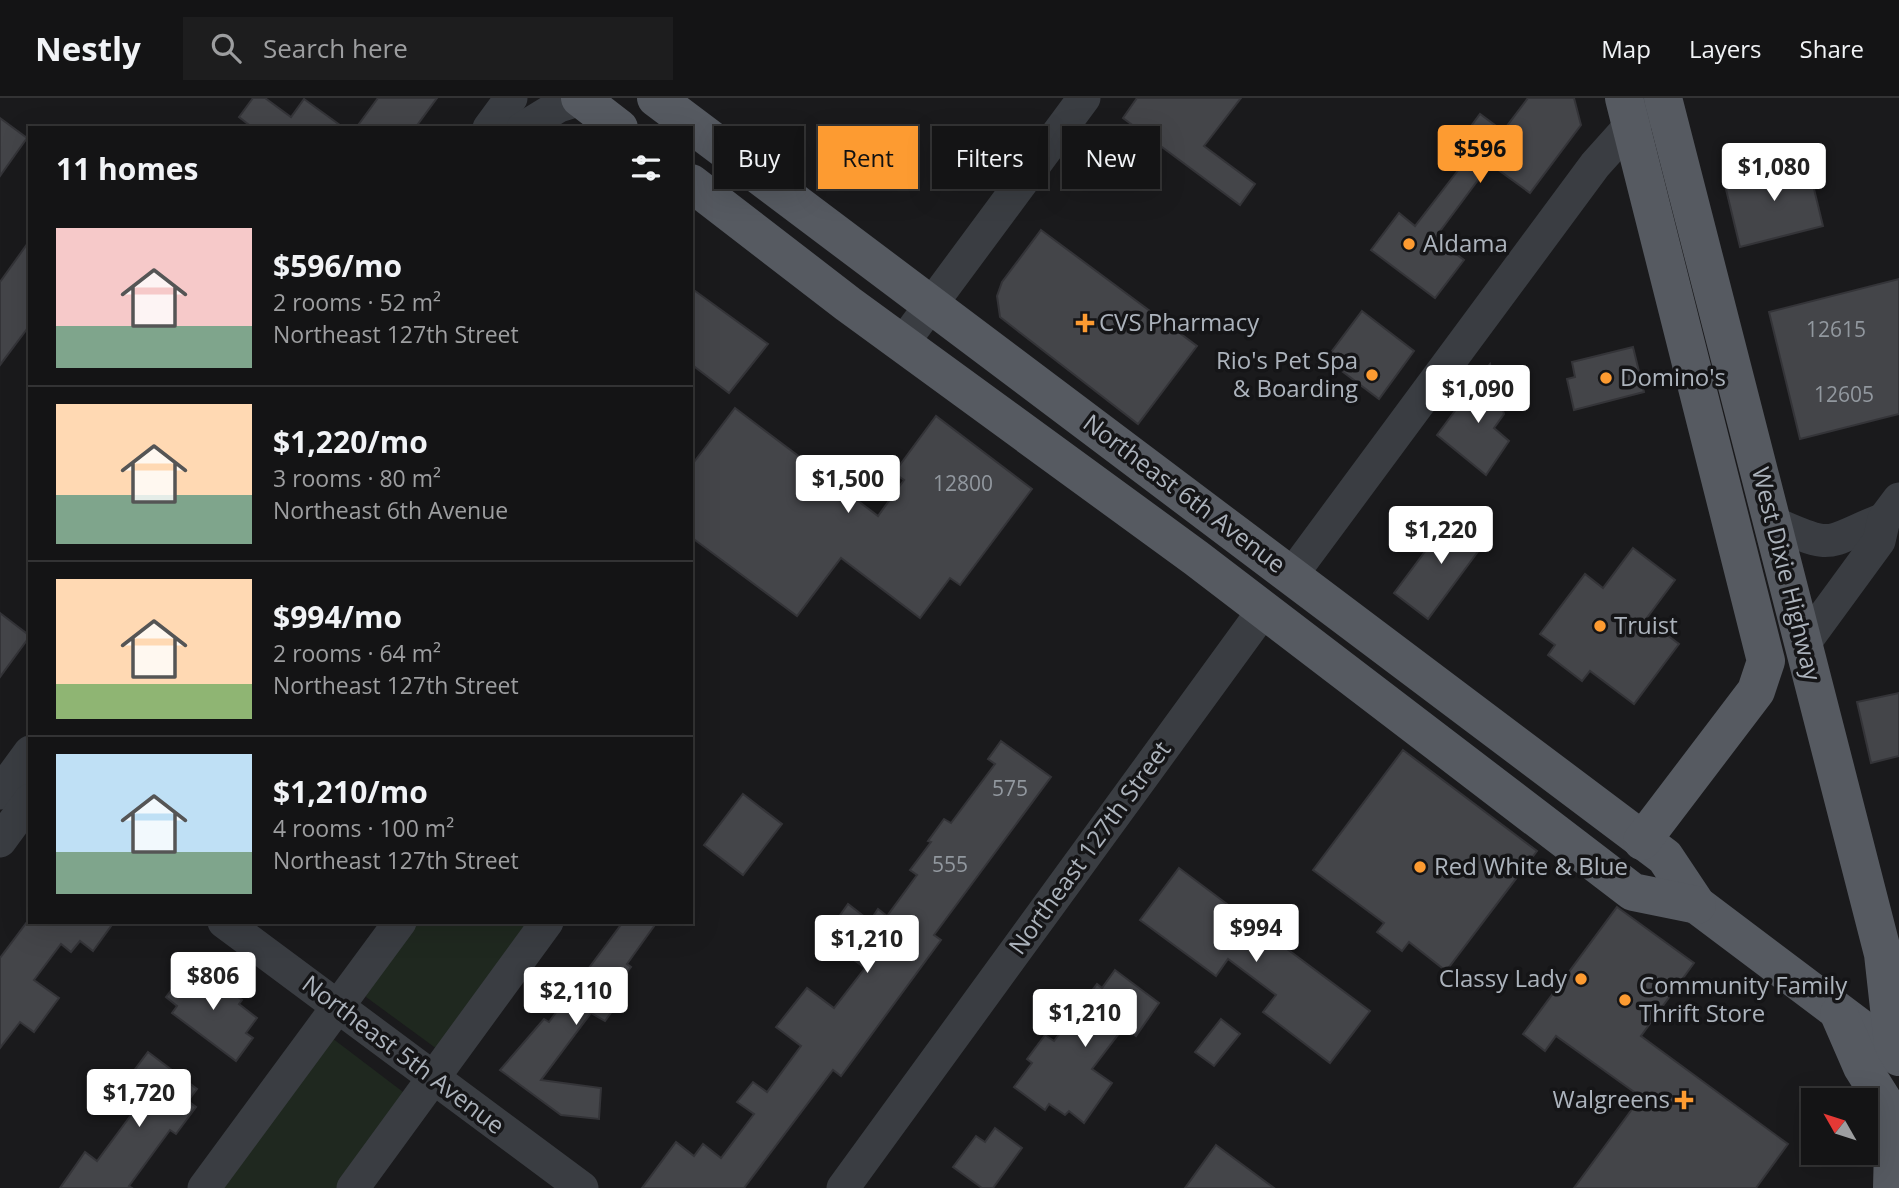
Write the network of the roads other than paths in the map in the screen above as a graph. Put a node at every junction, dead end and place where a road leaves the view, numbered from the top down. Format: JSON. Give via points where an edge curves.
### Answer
{"nodes":[{"id":1,"x":511,"y":98,"type":"edge"},
{"id":2,"x":580,"y":98,"type":"edge"},
{"id":3,"x":1084,"y":98,"type":"edge"},
{"id":4,"x":1663,"y":98,"type":"edge"},
{"id":5,"x":656,"y":99,"type":"edge"},
{"id":6,"x":1637,"y":107,"type":"edge"},
{"id":7,"x":490,"y":126,"type":"edge"},
{"id":8,"x":526,"y":126,"type":"edge"},
{"id":9,"x":616,"y":126,"type":"edge"},
{"id":10,"x":692,"y":126,"type":"edge"},
{"id":11,"x":693,"y":127,"type":"edge"},
{"id":12,"x":693,"y":185,"type":"edge"},
{"id":13,"x":931,"y":304,"type":"junction"},
{"id":14,"x":902,"y":344,"type":"junction"},
{"id":15,"x":1891,"y":509,"type":"edge"},
{"id":16,"x":1772,"y":522,"type":"junction"},
{"id":17,"x":1196,"y":558,"type":"junction"},
{"id":18,"x":1292,"y":576,"type":"junction"},
{"id":19,"x":1263,"y":611,"type":"junction"},
{"id":20,"x":1803,"y":645,"type":"junction"},
{"id":21,"x":28,"y":803,"type":"edge"},
{"id":22,"x":0,"y":841,"type":"edge"},
{"id":23,"x":1642,"y":841,"type":"junction"},
{"id":24,"x":1698,"y":905,"type":"junction"},
{"id":25,"x":227,"y":924,"type":"edge"},
{"id":26,"x":399,"y":924,"type":"edge"},
{"id":27,"x":546,"y":924,"type":"edge"},
{"id":28,"x":338,"y":1007,"type":"junction"},
{"id":29,"x":1838,"y":1012,"type":"junction"},
{"id":30,"x":1897,"y":1055,"type":"edge"},
{"id":31,"x":433,"y":1077,"type":"junction"},
{"id":32,"x":204,"y":1188,"type":"edge"},
{"id":33,"x":353,"y":1188,"type":"edge"},
{"id":34,"x":582,"y":1188,"type":"edge"},
{"id":35,"x":844,"y":1188,"type":"edge"},
{"id":36,"x":1892,"y":1188,"type":"edge"}],
"edges":[{"from":1,"to":7,"type":"street"},
{"from":2,"to":8,"type":"street"},
{"from":2,"to":9,"type":"main road"},
{"from":3,"to":13,"type":"street"},
{"from":4,"to":16,"type":"main road","name":"West Dixie Highway"},
{"from":5,"to":10,"type":"main road","name":"Northeast 6th Avenue"},
{"from":6,"to":18,"type":"street"},
{"from":6,"to":23,"type":"main road","name":"West Dixie Highway","via":[[1759,626],[1765,670],[1756,691]]},
{"from":11,"to":13,"type":"main road","name":"Northeast 6th Avenue"},
{"from":12,"to":14,"type":"main road","name":"Northeast 6th Avenue"},
{"from":13,"to":14,"type":"street"},
{"from":13,"to":18,"type":"main road","name":"Northeast 6th Avenue"},
{"from":14,"to":17,"type":"main road","name":"Northeast 6th Avenue"},
{"from":15,"to":16,"type":"street","via":[[1830,542]]},
{"from":15,"to":20,"type":"street","via":[[1878,541]]},
{"from":16,"to":20,"type":"main road","name":"West Dixie Highway"},
{"from":17,"to":18,"type":"main road","via":[[1258,575]]},
{"from":17,"to":19,"type":"main road","name":"Northeast 6th Avenue"},
{"from":18,"to":23,"type":"main road","name":"Northeast 6th Avenue"},
{"from":19,"to":24,"type":"main road","name":"Northeast 6th Avenue","via":[[1633,892]]},
{"from":19,"to":35,"type":"street","name":"Northeast 127th Street"},
{"from":20,"to":30,"type":"main road","name":"West Dixie Highway","via":[[1884,954]]},
{"from":21,"to":22,"type":"street"},
{"from":23,"to":24,"type":"main road","name":"Northeast 6th Avenue","via":[[1665,858]]},
{"from":24,"to":29,"type":"main road","name":"Northeast 6th Avenue"},
{"from":25,"to":28,"type":"street","name":"Northeast 5th Avenue"},
{"from":26,"to":28,"type":"street"},
{"from":27,"to":31,"type":"street"},
{"from":28,"to":31,"type":"street","name":"Northeast 5th Avenue"},
{"from":28,"to":32,"type":"street"},
{"from":29,"to":30,"type":"main road","name":"Northeast 6th Avenue"},
{"from":29,"to":36,"type":"main road","via":[[1862,1067],[1884,1101],[1894,1148]]},
{"from":31,"to":33,"type":"street"},
{"from":31,"to":34,"type":"street","name":"Northeast 5th Avenue"}]}
